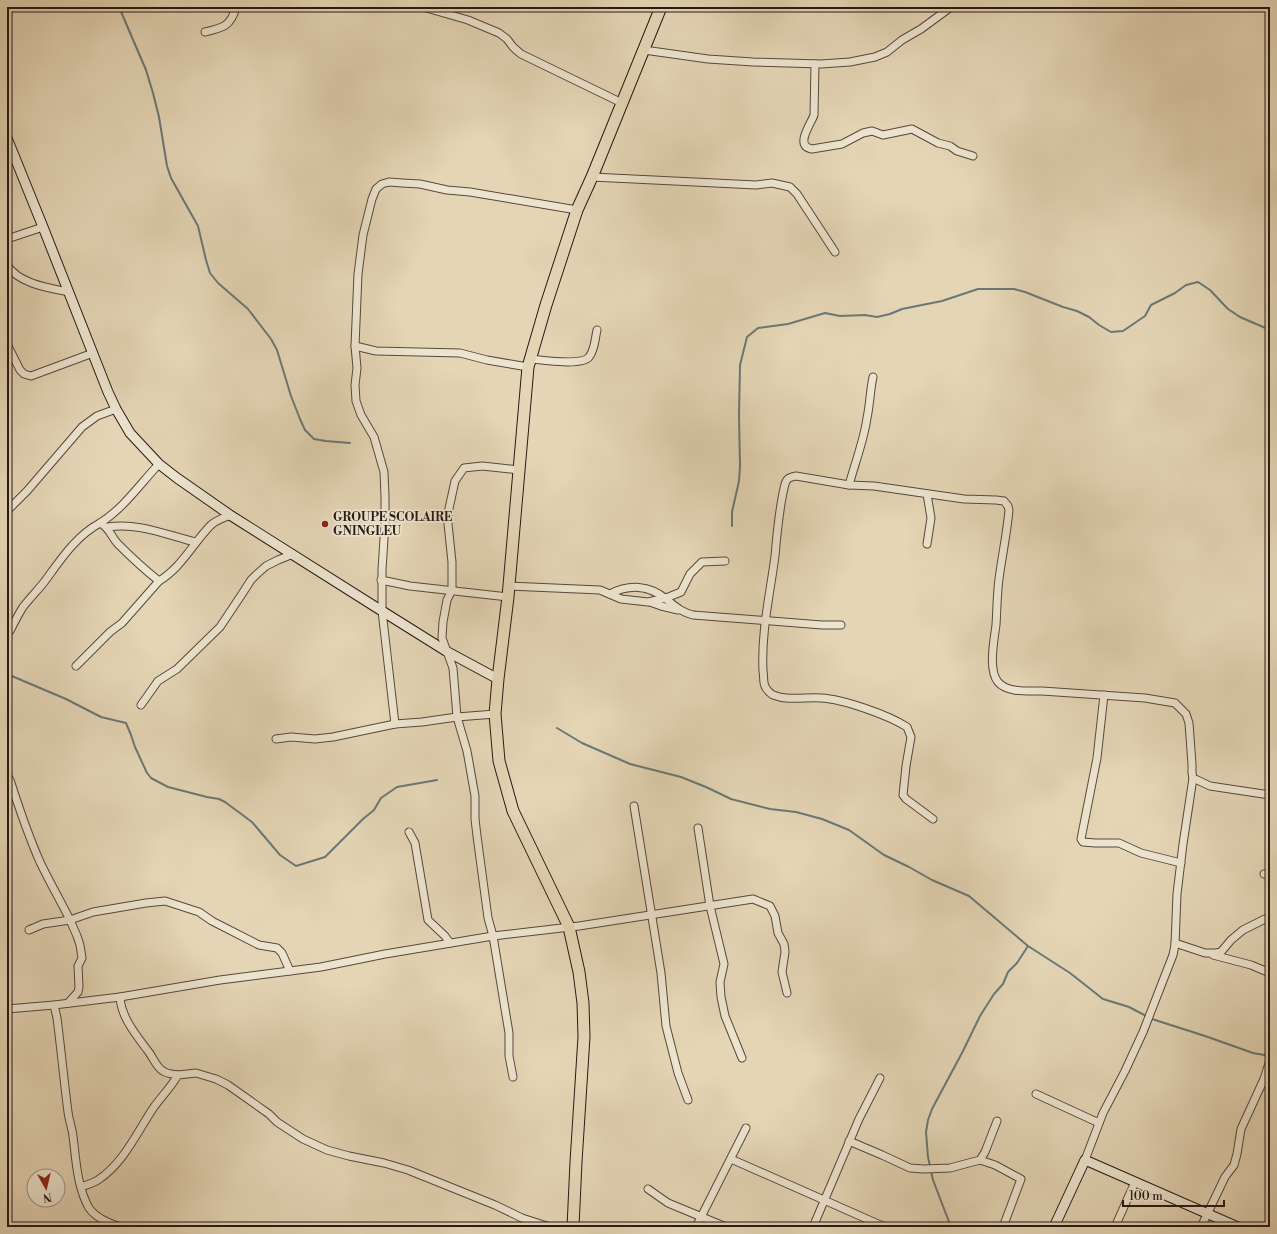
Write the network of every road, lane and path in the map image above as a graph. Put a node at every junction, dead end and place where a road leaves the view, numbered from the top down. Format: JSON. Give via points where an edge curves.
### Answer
{"nodes":[{"id":1,"x":236,"y":7,"type":"edge"},
{"id":2,"x":423,"y":7,"type":"edge"},
{"id":3,"x":661,"y":7,"type":"edge"},
{"id":4,"x":950,"y":7,"type":"edge"},
{"id":5,"x":205,"y":32,"type":"dead end"},
{"id":6,"x":644,"y":50,"type":"junction"},
{"id":7,"x":815,"y":64,"type":"junction"},
{"id":8,"x":622,"y":103,"type":"junction"},
{"id":9,"x":7,"y":138,"type":"edge"},
{"id":10,"x":973,"y":156,"type":"dead end"},
{"id":11,"x":592,"y":177,"type":"junction"},
{"id":12,"x":577,"y":210,"type":"junction"},
{"id":13,"x":43,"y":227,"type":"junction"},
{"id":14,"x":7,"y":239,"type":"edge"},
{"id":15,"x":835,"y":252,"type":"dead end"},
{"id":16,"x":7,"y":265,"type":"edge"},
{"id":17,"x":69,"y":292,"type":"junction"},
{"id":18,"x":597,"y":330,"type":"dead end"},
{"id":19,"x":7,"y":344,"type":"edge"},
{"id":20,"x":355,"y":346,"type":"junction"},
{"id":21,"x":94,"y":353,"type":"junction"},
{"id":22,"x":530,"y":363,"type":"junction"},
{"id":23,"x":874,"y":377,"type":"dead end"},
{"id":24,"x":116,"y":409,"type":"junction"},
{"id":25,"x":159,"y":464,"type":"junction"},
{"id":26,"x":519,"y":470,"type":"junction"},
{"id":27,"x":849,"y":484,"type":"junction"},
{"id":28,"x":927,"y":494,"type":"junction"},
{"id":29,"x":7,"y":511,"type":"edge"},
{"id":30,"x":230,"y":514,"type":"junction"},
{"id":31,"x":100,"y":523,"type":"junction"},
{"id":32,"x":108,"y":527,"type":"junction"},
{"id":33,"x":195,"y":542,"type":"junction"},
{"id":34,"x":927,"y":544,"type":"dead end"},
{"id":35,"x":293,"y":554,"type":"junction"},
{"id":36,"x":725,"y":561,"type":"dead end"},
{"id":37,"x":159,"y":580,"type":"junction"},
{"id":38,"x":381,"y":580,"type":"junction"},
{"id":39,"x":452,"y":590,"type":"junction"},
{"id":40,"x":508,"y":591,"type":"junction"},
{"id":41,"x":610,"y":594,"type":"junction"},
{"id":42,"x":666,"y":598,"type":"junction"},
{"id":43,"x":648,"y":602,"type":"junction"},
{"id":44,"x":679,"y":610,"type":"junction"},
{"id":45,"x":382,"y":611,"type":"junction"},
{"id":46,"x":765,"y":621,"type":"junction"},
{"id":47,"x":841,"y":625,"type":"dead end"},
{"id":48,"x":10,"y":631,"type":"dead end"},
{"id":49,"x":446,"y":651,"type":"junction"},
{"id":50,"x":76,"y":666,"type":"dead end"},
{"id":51,"x":498,"y":679,"type":"junction"},
{"id":52,"x":1104,"y":695,"type":"junction"},
{"id":53,"x":141,"y":705,"type":"dead end"},
{"id":54,"x":495,"y":714,"type":"junction"},
{"id":55,"x":457,"y":717,"type":"junction"},
{"id":56,"x":395,"y":724,"type":"junction"},
{"id":57,"x":276,"y":739,"type":"dead end"},
{"id":58,"x":7,"y":775,"type":"edge"},
{"id":59,"x":1193,"y":778,"type":"junction"},
{"id":60,"x":1270,"y":795,"type":"edge"},
{"id":61,"x":634,"y":806,"type":"dead end"},
{"id":62,"x":933,"y":819,"type":"dead end"},
{"id":63,"x":698,"y":828,"type":"dead end"},
{"id":64,"x":409,"y":832,"type":"dead end"},
{"id":65,"x":1181,"y":863,"type":"junction"},
{"id":66,"x":710,"y":906,"type":"junction"},
{"id":67,"x":651,"y":914,"type":"junction"},
{"id":68,"x":1265,"y":919,"type":"dead end"},
{"id":69,"x":70,"y":920,"type":"junction"},
{"id":70,"x":569,"y":926,"type":"junction"},
{"id":71,"x":29,"y":930,"type":"dead end"},
{"id":72,"x":493,"y":936,"type":"junction"},
{"id":73,"x":450,"y":943,"type":"junction"},
{"id":74,"x":1175,"y":943,"type":"junction"},
{"id":75,"x":1211,"y":954,"type":"junction"},
{"id":76,"x":290,"y":971,"type":"junction"},
{"id":77,"x":1270,"y":973,"type":"edge"},
{"id":78,"x":787,"y":993,"type":"dead end"},
{"id":79,"x":120,"y":996,"type":"junction"},
{"id":80,"x":68,"y":1003,"type":"junction"},
{"id":81,"x":54,"y":1005,"type":"junction"},
{"id":82,"x":7,"y":1009,"type":"edge"},
{"id":83,"x":742,"y":1058,"type":"dead end"},
{"id":84,"x":1270,"y":1060,"type":"edge"},
{"id":85,"x":178,"y":1075,"type":"junction"},
{"id":86,"x":513,"y":1076,"type":"dead end"},
{"id":87,"x":880,"y":1078,"type":"dead end"},
{"id":88,"x":1036,"y":1094,"type":"dead end"},
{"id":89,"x":688,"y":1100,"type":"dead end"},
{"id":90,"x":997,"y":1121,"type":"dead end"},
{"id":91,"x":1099,"y":1123,"type":"junction"},
{"id":92,"x":746,"y":1128,"type":"dead end"},
{"id":93,"x":849,"y":1142,"type":"junction"},
{"id":94,"x":731,"y":1159,"type":"junction"},
{"id":95,"x":980,"y":1160,"type":"junction"},
{"id":96,"x":1085,"y":1160,"type":"junction"},
{"id":97,"x":1135,"y":1182,"type":"junction"},
{"id":98,"x":81,"y":1187,"type":"junction"},
{"id":99,"x":648,"y":1189,"type":"dead end"},
{"id":100,"x":824,"y":1200,"type":"junction"},
{"id":101,"x":1208,"y":1214,"type":"junction"},
{"id":102,"x":701,"y":1216,"type":"junction"},
{"id":103,"x":120,"y":1227,"type":"edge"},
{"id":104,"x":550,"y":1227,"type":"edge"},
{"id":105,"x":573,"y":1227,"type":"edge"},
{"id":106,"x":696,"y":1227,"type":"edge"},
{"id":107,"x":726,"y":1227,"type":"edge"},
{"id":108,"x":813,"y":1227,"type":"edge"},
{"id":109,"x":885,"y":1227,"type":"edge"},
{"id":110,"x":1003,"y":1227,"type":"edge"},
{"id":111,"x":1054,"y":1227,"type":"edge"},
{"id":112,"x":1115,"y":1227,"type":"edge"},
{"id":113,"x":1201,"y":1227,"type":"edge"},
{"id":114,"x":1238,"y":1227,"type":"edge"}],
"edges":[{"from":1,"to":5,"type":"street","via":[[234,16],[224,27]]},
{"from":2,"to":8,"type":"street","via":[[468,20],[499,33],[522,54]]},
{"from":3,"to":6,"type":"main road"},
{"from":4,"to":7,"type":"street","via":[[887,52],[850,62]]},
{"from":6,"to":7,"type":"street","via":[[708,59]]},
{"from":6,"to":8,"type":"main road"},
{"from":7,"to":10,"type":"street","via":[[814,115],[803,141],[808,149],[842,144],[872,131],[883,135],[912,129],[938,143]]},
{"from":8,"to":11,"type":"main road"},
{"from":9,"to":13,"type":"street"},
{"from":11,"to":12,"type":"main road"},
{"from":11,"to":15,"type":"street","via":[[756,185],[772,183],[790,187]]},
{"from":12,"to":20,"type":"street","via":[[420,184],[382,184],[376,189],[372,199],[363,235],[358,274]]},
{"from":12,"to":22,"type":"main road"},
{"from":13,"to":14,"type":"street"},
{"from":13,"to":17,"type":"street"},
{"from":16,"to":17,"type":"street","via":[[11,271],[27,281]]},
{"from":17,"to":21,"type":"street"},
{"from":18,"to":22,"type":"street","via":[[593,349],[586,360]]},
{"from":19,"to":21,"type":"street","via":[[20,370],[31,376]]},
{"from":20,"to":22,"type":"street","via":[[376,351],[460,353],[487,360]]},
{"from":20,"to":38,"type":"street","via":[[356,401],[374,437],[384,472],[385,523]]},
{"from":21,"to":24,"type":"street"},
{"from":22,"to":26,"type":"main road"},
{"from":23,"to":27,"type":"street","via":[[869,396],[868,418]]},
{"from":24,"to":25,"type":"street","via":[[130,433]]},
{"from":24,"to":29,"type":"street","via":[[97,416],[82,427]]},
{"from":25,"to":30,"type":"street"},
{"from":25,"to":31,"type":"street","via":[[120,508]]},
{"from":26,"to":39,"type":"street","via":[[482,466],[464,468],[455,481],[448,513]]},
{"from":26,"to":40,"type":"main road"},
{"from":27,"to":28,"type":"street"},
{"from":27,"to":46,"type":"street","via":[[796,476],[790,476],[786,480],[778,519]]},
{"from":28,"to":34,"type":"street","via":[[931,518]]},
{"from":28,"to":52,"type":"street","via":[[1004,501],[1008,506],[993,655],[993,668],[998,683],[1009,689],[1025,691]]},
{"from":30,"to":33,"type":"street","via":[[212,524]]},
{"from":30,"to":35,"type":"street"},
{"from":31,"to":32,"type":"street"},
{"from":31,"to":48,"type":"street","via":[[92,527],[61,558],[24,606]]},
{"from":32,"to":33,"type":"street","via":[[142,528]]},
{"from":32,"to":37,"type":"street","via":[[117,543]]},
{"from":33,"to":37,"type":"street","via":[[176,567]]},
{"from":35,"to":45,"type":"street"},
{"from":35,"to":53,"type":"street","via":[[266,566],[256,575],[220,627],[177,669],[158,681]]},
{"from":36,"to":42,"type":"street","via":[[702,562],[690,574],[681,592]]},
{"from":37,"to":50,"type":"street","via":[[122,623]]},
{"from":38,"to":39,"type":"street"},
{"from":38,"to":45,"type":"street"},
{"from":39,"to":40,"type":"street"},
{"from":39,"to":49,"type":"street","via":[[447,600],[442,627]]},
{"from":40,"to":41,"type":"street","via":[[593,589]]},
{"from":40,"to":51,"type":"main road"},
{"from":41,"to":42,"type":"street","via":[[619,589],[635,587]]},
{"from":41,"to":43,"type":"street","via":[[621,599]]},
{"from":42,"to":43,"type":"street"},
{"from":42,"to":44,"type":"street"},
{"from":43,"to":44,"type":"street"},
{"from":44,"to":46,"type":"street","via":[[693,616]]},
{"from":45,"to":49,"type":"street"},
{"from":45,"to":56,"type":"street"},
{"from":46,"to":47,"type":"street"},
{"from":46,"to":62,"type":"street","via":[[764,686],[771,694],[779,697],[832,699],[879,714],[907,727],[911,737],[903,795]]},
{"from":49,"to":51,"type":"street"},
{"from":49,"to":55,"type":"street","via":[[453,668]]},
{"from":51,"to":54,"type":"main road"},
{"from":52,"to":59,"type":"street","via":[[1145,698],[1175,704],[1182,709],[1189,723]]},
{"from":52,"to":65,"type":"street","via":[[1097,758],[1082,839],[1084,842],[1119,843]]},
{"from":54,"to":55,"type":"street"},
{"from":54,"to":70,"type":"main road","via":[[499,761],[513,811]]},
{"from":55,"to":56,"type":"street"},
{"from":55,"to":72,"type":"street","via":[[467,751],[475,796],[477,836],[488,918]]},
{"from":56,"to":57,"type":"street","via":[[333,737]]},
{"from":58,"to":69,"type":"street","via":[[36,852]]},
{"from":59,"to":60,"type":"street","via":[[1210,786]]},
{"from":59,"to":65,"type":"street"},
{"from":61,"to":67,"type":"street"},
{"from":63,"to":66,"type":"street"},
{"from":64,"to":73,"type":"street","via":[[415,843],[428,920]]},
{"from":65,"to":74,"type":"street"},
{"from":66,"to":67,"type":"street"},
{"from":66,"to":78,"type":"street","via":[[753,899],[770,906],[784,944],[785,959],[782,972]]},
{"from":66,"to":83,"type":"street","via":[[724,964],[720,982],[721,997],[725,1016]]},
{"from":67,"to":70,"type":"street"},
{"from":67,"to":89,"type":"street","via":[[661,972],[666,1026]]},
{"from":68,"to":75,"type":"street","via":[[1243,930],[1221,952]]},
{"from":69,"to":71,"type":"street","via":[[42,924]]},
{"from":69,"to":76,"type":"street","via":[[93,912],[165,901],[200,912],[259,945],[277,948]]},
{"from":69,"to":80,"type":"street","via":[[79,941],[82,958],[78,966],[78,992]]},
{"from":70,"to":72,"type":"street"},
{"from":70,"to":105,"type":"main road","via":[[579,972],[584,1037]]},
{"from":72,"to":73,"type":"street"},
{"from":72,"to":86,"type":"street","via":[[509,1032]]},
{"from":73,"to":76,"type":"street"},
{"from":74,"to":75,"type":"street"},
{"from":74,"to":91,"type":"street","via":[[1173,955],[1140,1038]]},
{"from":75,"to":77,"type":"street"},
{"from":76,"to":79,"type":"street"},
{"from":79,"to":80,"type":"street"},
{"from":79,"to":85,"type":"street","via":[[128,1020],[162,1071]]},
{"from":80,"to":81,"type":"street"},
{"from":81,"to":82,"type":"street"},
{"from":81,"to":98,"type":"street","via":[[68,1113]]},
{"from":84,"to":101,"type":"street","via":[[1241,1129],[1234,1165],[1225,1177]]},
{"from":85,"to":98,"type":"street","via":[[154,1106],[115,1166],[97,1181]]},
{"from":85,"to":104,"type":"street","via":[[196,1073],[216,1078],[296,1135],[327,1150],[408,1170],[522,1218]]},
{"from":87,"to":93,"type":"street"},
{"from":88,"to":91,"type":"street"},
{"from":90,"to":95,"type":"street"},
{"from":91,"to":96,"type":"street"},
{"from":92,"to":94,"type":"street"},
{"from":93,"to":95,"type":"street","via":[[910,1168],[950,1168]]},
{"from":93,"to":100,"type":"street"},
{"from":94,"to":100,"type":"street"},
{"from":94,"to":102,"type":"street"},
{"from":95,"to":110,"type":"street","via":[[1021,1179]]},
{"from":96,"to":97,"type":"street"},
{"from":96,"to":111,"type":"street"},
{"from":97,"to":101,"type":"street"},
{"from":97,"to":112,"type":"street"},
{"from":98,"to":103,"type":"street","via":[[90,1209],[106,1222]]},
{"from":99,"to":102,"type":"street","via":[[668,1203]]},
{"from":100,"to":108,"type":"street"},
{"from":100,"to":109,"type":"street"},
{"from":101,"to":113,"type":"street"},
{"from":101,"to":114,"type":"street"},
{"from":102,"to":106,"type":"street"},
{"from":102,"to":107,"type":"street"}]}
